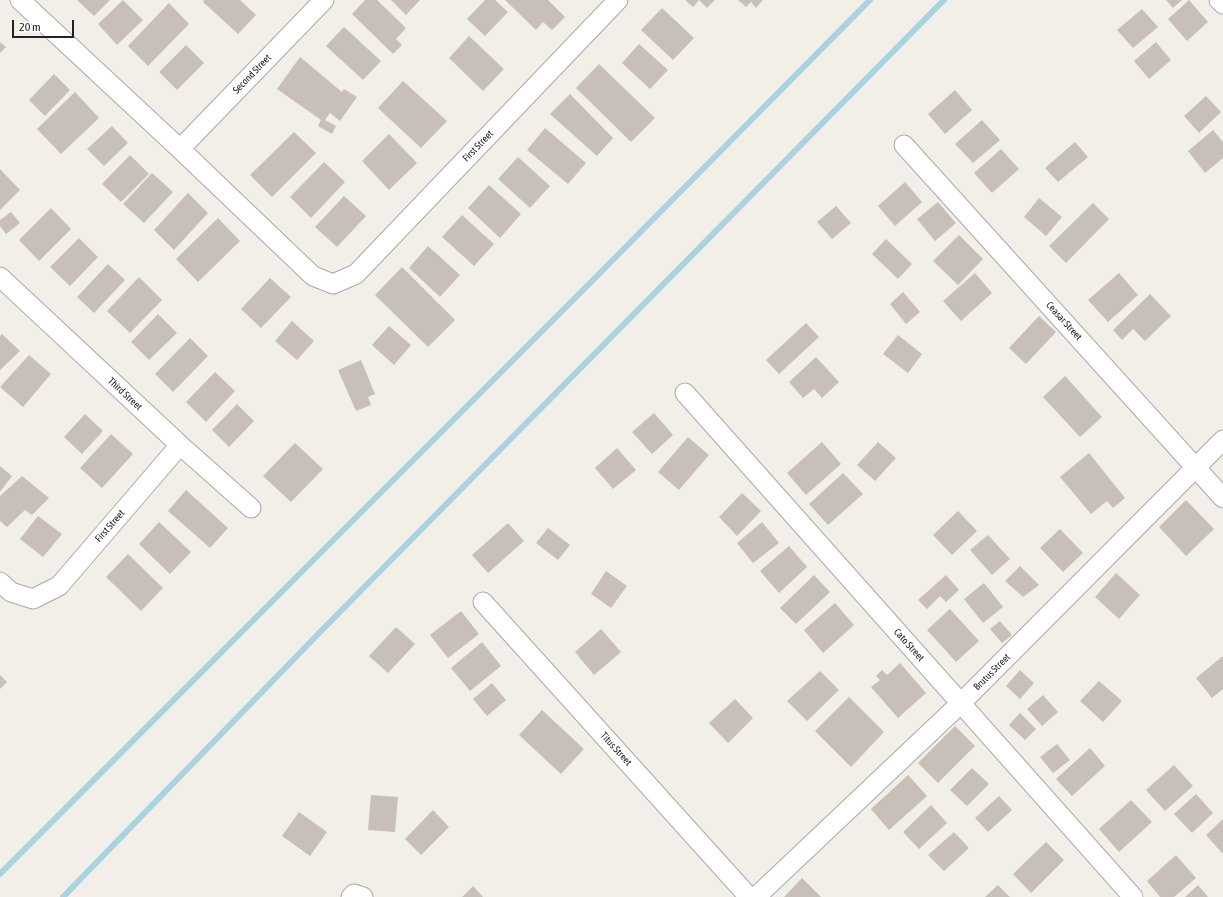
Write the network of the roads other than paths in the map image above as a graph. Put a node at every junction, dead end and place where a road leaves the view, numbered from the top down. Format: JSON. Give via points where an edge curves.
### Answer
{"nodes":[{"id":1,"x":20,"y":0,"type":"edge"},
{"id":2,"x":324,"y":0,"type":"edge"},
{"id":3,"x":618,"y":0,"type":"edge"},
{"id":4,"x":1219,"y":0,"type":"edge"},
{"id":5,"x":1223,"y":4,"type":"edge"},
{"id":6,"x":904,"y":145,"type":"dead end"},
{"id":7,"x":180,"y":149,"type":"junction"},
{"id":8,"x":0,"y":277,"type":"edge"},
{"id":9,"x":685,"y":393,"type":"dead end"},
{"id":10,"x":1223,"y":440,"type":"edge"},
{"id":11,"x":180,"y":445,"type":"junction"},
{"id":12,"x":1196,"y":467,"type":"junction"},
{"id":13,"x":1223,"y":498,"type":"edge"},
{"id":14,"x":251,"y":508,"type":"dead end"},
{"id":15,"x":0,"y":582,"type":"edge"},
{"id":16,"x":483,"y":602,"type":"dead end"},
{"id":17,"x":961,"y":703,"type":"junction"},
{"id":18,"x":351,"y":897,"type":"edge"},
{"id":19,"x":363,"y":897,"type":"edge"},
{"id":20,"x":749,"y":897,"type":"edge"},
{"id":21,"x":756,"y":897,"type":"edge"},
{"id":22,"x":1133,"y":897,"type":"edge"}],
"edges":[{"from":1,"to":7,"type":"street"},
{"from":2,"to":7,"type":"street","name":"Second Street"},
{"from":3,"to":7,"type":"street","name":"First Street","via":[[356,274],[333,284],[313,276]]},
{"from":4,"to":5,"type":"street"},
{"from":6,"to":12,"type":"street","name":"Ceasar Street"},
{"from":8,"to":11,"type":"street","name":"Third Street"},
{"from":9,"to":17,"type":"street","name":"Cato Street"},
{"from":10,"to":12,"type":"street","name":"Brutus Street"},
{"from":11,"to":14,"type":"street","name":"Third Street"},
{"from":11,"to":15,"type":"street","name":"First Street","via":[[59,586],[33,599],[11,592]]},
{"from":12,"to":13,"type":"street","name":"Ceasar Street"},
{"from":12,"to":17,"type":"street","name":"Brutus Street"},
{"from":16,"to":20,"type":"street","name":"Titus Street"},
{"from":17,"to":21,"type":"street","name":"Brutus Street"},
{"from":17,"to":22,"type":"street","name":"Cato Street"},
{"from":18,"to":19,"type":"street","via":[[354,894]]}]}
